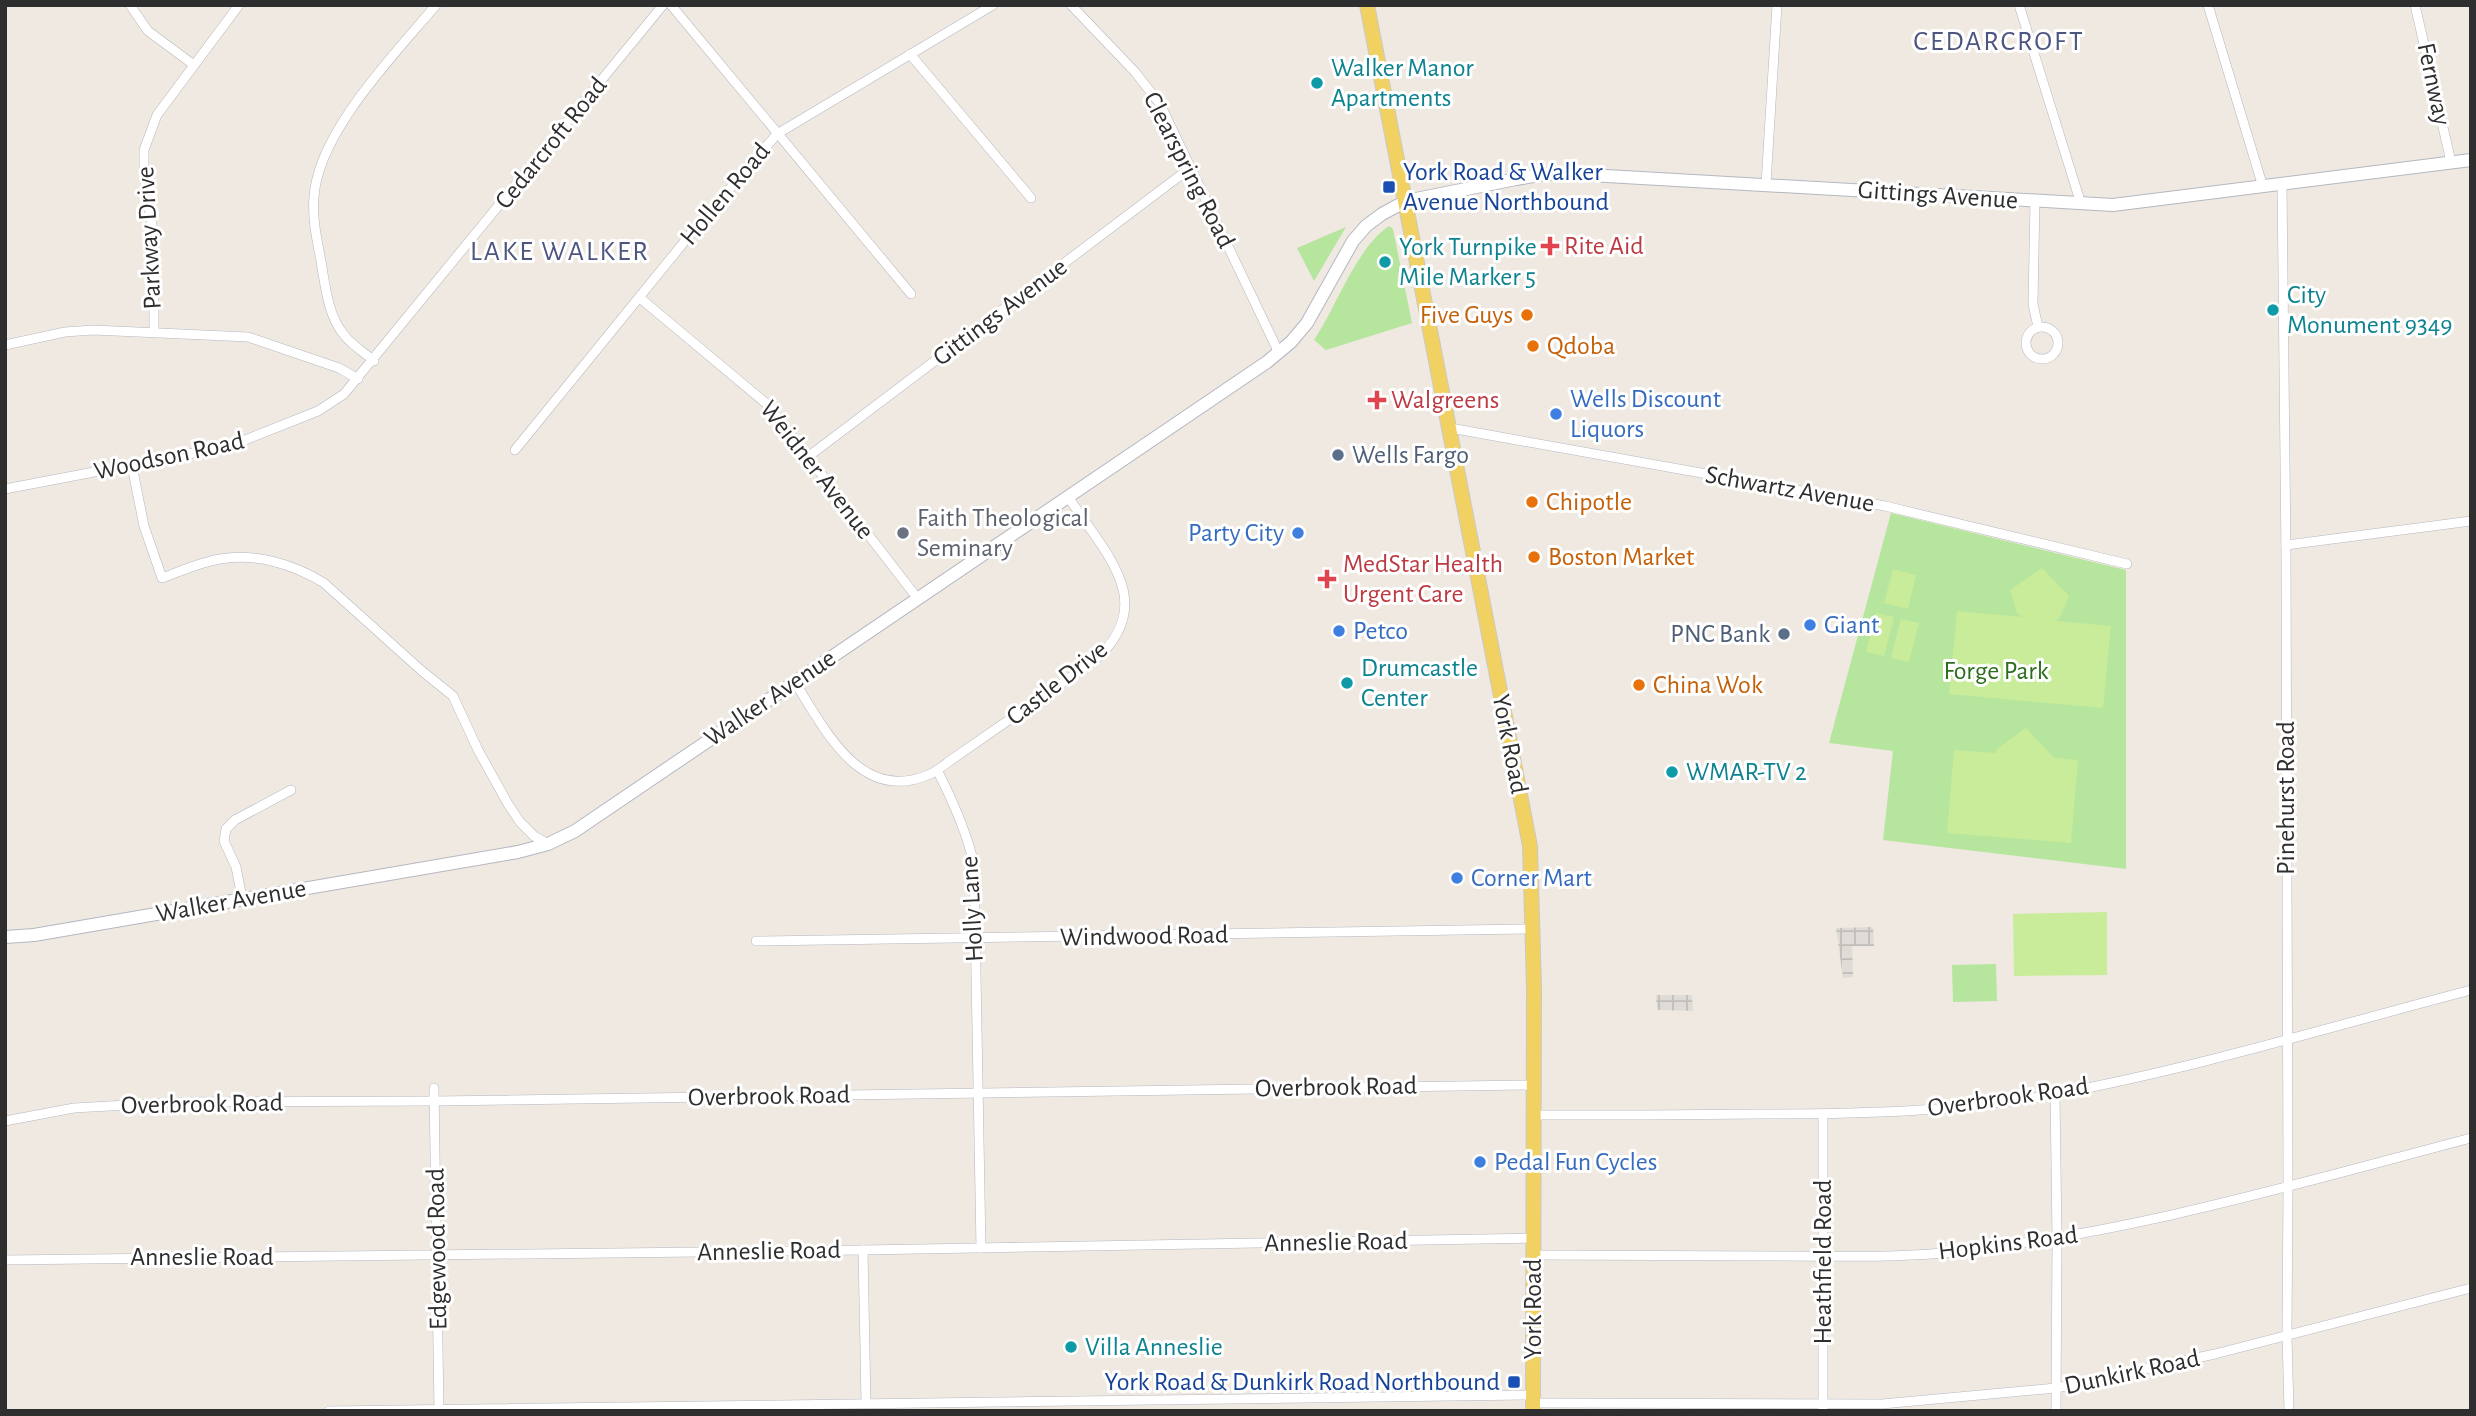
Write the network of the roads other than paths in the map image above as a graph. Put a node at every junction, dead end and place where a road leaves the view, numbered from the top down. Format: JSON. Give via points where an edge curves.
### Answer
{"nodes":[{"id":1,"x":130,"y":5,"type":"edge"},
{"id":2,"x":239,"y":5,"type":"edge"},
{"id":3,"x":436,"y":5,"type":"edge"},
{"id":4,"x":663,"y":5,"type":"edge"},
{"id":5,"x":671,"y":5,"type":"edge"},
{"id":6,"x":993,"y":5,"type":"edge"},
{"id":7,"x":1071,"y":5,"type":"edge"},
{"id":8,"x":1367,"y":5,"type":"edge"},
{"id":9,"x":1777,"y":5,"type":"edge"},
{"id":10,"x":2019,"y":5,"type":"edge"},
{"id":11,"x":2208,"y":5,"type":"edge"},
{"id":12,"x":2415,"y":5,"type":"edge"},
{"id":13,"x":911,"y":54,"type":"junction"},
{"id":14,"x":194,"y":65,"type":"junction"},
{"id":15,"x":777,"y":134,"type":"junction"},
{"id":16,"x":2471,"y":160,"type":"edge"},
{"id":17,"x":2451,"y":162,"type":"junction"},
{"id":18,"x":1190,"y":168,"type":"junction"},
{"id":19,"x":1766,"y":184,"type":"junction"},
{"id":20,"x":2282,"y":184,"type":"junction"},
{"id":21,"x":2263,"y":187,"type":"junction"},
{"id":22,"x":1031,"y":198,"type":"dead end"},
{"id":23,"x":1406,"y":201,"type":"junction"},
{"id":24,"x":2035,"y":201,"type":"junction"},
{"id":25,"x":2081,"y":204,"type":"junction"},
{"id":26,"x":911,"y":294,"type":"dead end"},
{"id":27,"x":640,"y":298,"type":"junction"},
{"id":28,"x":2038,"y":327,"type":"dead end"},
{"id":29,"x":154,"y":332,"type":"junction"},
{"id":30,"x":5,"y":345,"type":"edge"},
{"id":31,"x":1279,"y":353,"type":"junction"},
{"id":32,"x":374,"y":361,"type":"junction"},
{"id":33,"x":358,"y":379,"type":"junction"},
{"id":34,"x":1450,"y":428,"type":"junction"},
{"id":35,"x":514,"y":450,"type":"dead end"},
{"id":36,"x":809,"y":456,"type":"junction"},
{"id":37,"x":132,"y":466,"type":"junction"},
{"id":38,"x":5,"y":489,"type":"edge"},
{"id":39,"x":1069,"y":498,"type":"junction"},
{"id":40,"x":2471,"y":521,"type":"edge"},
{"id":41,"x":2286,"y":545,"type":"junction"},
{"id":42,"x":2127,"y":564,"type":"dead end"},
{"id":43,"x":918,"y":599,"type":"junction"},
{"id":44,"x":794,"y":681,"type":"junction"},
{"id":45,"x":937,"y":770,"type":"junction"},
{"id":46,"x":291,"y":790,"type":"dead end"},
{"id":47,"x":548,"y":844,"type":"junction"},
{"id":48,"x":242,"y":898,"type":"junction"},
{"id":49,"x":1532,"y":929,"type":"junction"},
{"id":50,"x":5,"y":937,"type":"edge"},
{"id":51,"x":975,"y":939,"type":"junction"},
{"id":52,"x":756,"y":941,"type":"dead end"},
{"id":53,"x":2471,"y":990,"type":"edge"},
{"id":54,"x":2287,"y":1038,"type":"junction"},
{"id":55,"x":1534,"y":1085,"type":"junction"},
{"id":56,"x":435,"y":1088,"type":"dead end"},
{"id":57,"x":978,"y":1093,"type":"junction"},
{"id":58,"x":2055,"y":1094,"type":"junction"},
{"id":59,"x":435,"y":1101,"type":"junction"},
{"id":60,"x":1823,"y":1114,"type":"junction"},
{"id":61,"x":1534,"y":1115,"type":"junction"},
{"id":62,"x":5,"y":1121,"type":"edge"},
{"id":63,"x":2471,"y":1138,"type":"edge"},
{"id":64,"x":2288,"y":1186,"type":"junction"},
{"id":65,"x":1534,"y":1238,"type":"junction"},
{"id":66,"x":2057,"y":1238,"type":"junction"},
{"id":67,"x":981,"y":1248,"type":"junction"},
{"id":68,"x":863,"y":1250,"type":"junction"},
{"id":69,"x":437,"y":1254,"type":"junction"},
{"id":70,"x":1534,"y":1255,"type":"junction"},
{"id":71,"x":1823,"y":1256,"type":"junction"},
{"id":72,"x":5,"y":1259,"type":"edge"},
{"id":73,"x":2471,"y":1288,"type":"edge"},
{"id":74,"x":2287,"y":1336,"type":"junction"},
{"id":75,"x":2056,"y":1388,"type":"junction"},
{"id":76,"x":866,"y":1403,"type":"junction"},
{"id":77,"x":1533,"y":1403,"type":"edge"},
{"id":78,"x":981,"y":1406,"type":"edge"},
{"id":79,"x":1824,"y":1407,"type":"edge"},
{"id":80,"x":439,"y":1410,"type":"edge"},
{"id":81,"x":329,"y":1411,"type":"edge"},
{"id":82,"x":2056,"y":1411,"type":"edge"},
{"id":83,"x":2289,"y":1411,"type":"edge"}],
"edges":[{"from":1,"to":14,"type":"street","via":[[148,31]]},
{"from":2,"to":14,"type":"street","name":"Parkway Drive"},
{"from":3,"to":32,"type":"street","via":[[342,122],[326,151],[316,184],[313,211],[334,320]]},
{"from":4,"to":32,"type":"street","name":"Cedarcroft Road"},
{"from":5,"to":15,"type":"street"},
{"from":6,"to":13,"type":"street","name":"Hollen Road"},
{"from":7,"to":18,"type":"street","name":"Clearspring Road","via":[[1154,94]]},
{"from":8,"to":23,"type":"main road","name":"York Road"},
{"from":9,"to":19,"type":"street"},
{"from":10,"to":25,"type":"street"},
{"from":11,"to":21,"type":"street"},
{"from":12,"to":17,"type":"street","name":"Fernway"},
{"from":13,"to":15,"type":"street","name":"Hollen Road"},
{"from":13,"to":22,"type":"street"},
{"from":14,"to":29,"type":"street","name":"Parkway Drive","via":[[157,115],[144,150],[154,238]]},
{"from":15,"to":26,"type":"street"},
{"from":15,"to":27,"type":"street","name":"Hollen Road"},
{"from":16,"to":17,"type":"street","name":"Gittings Avenue"},
{"from":17,"to":20,"type":"street","name":"Gittings Avenue"},
{"from":18,"to":31,"type":"street","name":"Clearspring Road"},
{"from":18,"to":36,"type":"street","name":"Gittings Avenue"},
{"from":19,"to":23,"type":"street","name":"Gittings Avenue","via":[[1545,174]]},
{"from":19,"to":24,"type":"street","name":"Gittings Avenue"},
{"from":20,"to":21,"type":"street","name":"Gittings Avenue"},
{"from":20,"to":41,"type":"street","name":"Pinehurst Road"},
{"from":21,"to":25,"type":"street","name":"Gittings Avenue","via":[[2130,204]]},
{"from":23,"to":31,"type":"street","name":"Walker Avenue","via":[[1360,233],[1307,323]]},
{"from":23,"to":34,"type":"main road","name":"York Road"},
{"from":24,"to":25,"type":"street","name":"Gittings Avenue"},
{"from":24,"to":28,"type":"street","via":[[2033,304]]},
{"from":27,"to":35,"type":"street","name":"Hollen Road"},
{"from":27,"to":36,"type":"street","name":"Weidner Avenue","via":[[760,397]]},
{"from":29,"to":30,"type":"street","via":[[65,332]]},
{"from":29,"to":33,"type":"street","via":[[248,337]]},
{"from":31,"to":39,"type":"street","name":"Walker Avenue"},
{"from":32,"to":33,"type":"street","name":"Cedarcroft Road"},
{"from":33,"to":37,"type":"street","name":"Woodson Road","via":[[335,401],[256,437]]},
{"from":34,"to":42,"type":"street","name":"Schwartz Avenue","via":[[1885,506]]},
{"from":34,"to":49,"type":"main road","name":"York Road","via":[[1529,838]]},
{"from":36,"to":43,"type":"street","name":"Weidner Avenue"},
{"from":37,"to":38,"type":"street","name":"Woodson Road"},
{"from":37,"to":47,"type":"street","via":[[144,526],[162,578],[217,559],[243,556],[284,563],[332,589],[453,696],[508,804],[520,822]]},
{"from":39,"to":43,"type":"street","name":"Walker Avenue"},
{"from":39,"to":45,"type":"street","name":"Castle Drive","via":[[1121,578],[1126,596],[1119,632],[1110,648],[1094,661]]},
{"from":40,"to":41,"type":"street"},
{"from":41,"to":54,"type":"street","name":"Pinehurst Road"},
{"from":43,"to":44,"type":"street","name":"Walker Avenue"},
{"from":44,"to":45,"type":"street","via":[[835,744],[868,774],[902,780]]},
{"from":44,"to":47,"type":"street","name":"Walker Avenue"},
{"from":45,"to":51,"type":"street","name":"Holly Lane","via":[[965,829],[974,864]]},
{"from":46,"to":48,"type":"street","via":[[226,829],[224,841],[236,867]]},
{"from":47,"to":48,"type":"street","name":"Walker Avenue"},
{"from":48,"to":50,"type":"street","name":"Walker Avenue"},
{"from":49,"to":51,"type":"street","name":"Windwood Road"},
{"from":49,"to":55,"type":"main road","name":"York Road"},
{"from":51,"to":52,"type":"street","name":"Windwood Road"},
{"from":51,"to":57,"type":"street","name":"Holly Lane"},
{"from":53,"to":54,"type":"street","name":"Overbrook Road"},
{"from":54,"to":58,"type":"street","name":"Overbrook Road"},
{"from":54,"to":64,"type":"street","name":"Pinehurst Road"},
{"from":55,"to":57,"type":"street","name":"Overbrook Road"},
{"from":55,"to":61,"type":"main road","name":"York Road"},
{"from":56,"to":59,"type":"street","name":"Edgewood Road"},
{"from":57,"to":59,"type":"street","name":"Overbrook Road"},
{"from":57,"to":67,"type":"street","name":"Holly Lane"},
{"from":58,"to":60,"type":"street","name":"Overbrook Road","via":[[1953,1108]]},
{"from":58,"to":66,"type":"street"},
{"from":59,"to":62,"type":"street","name":"Overbrook Road","via":[[180,1102],[54,1111]]},
{"from":59,"to":69,"type":"street","name":"Edgewood Road"},
{"from":60,"to":61,"type":"street","name":"Overbrook Road"},
{"from":60,"to":71,"type":"street","name":"Heathfield Road"},
{"from":61,"to":65,"type":"main road","name":"York Road"},
{"from":63,"to":64,"type":"street","name":"Hopkins Road"},
{"from":64,"to":66,"type":"street","name":"Hopkins Road"},
{"from":64,"to":74,"type":"street","name":"Pinehurst Road"},
{"from":65,"to":67,"type":"street","name":"Anneslie Road"},
{"from":65,"to":70,"type":"main road","name":"York Road"},
{"from":66,"to":71,"type":"street","name":"Hopkins Road","via":[[1941,1253]]},
{"from":66,"to":75,"type":"street"},
{"from":67,"to":68,"type":"street","name":"Anneslie Road"},
{"from":68,"to":69,"type":"street","name":"Anneslie Road"},
{"from":68,"to":76,"type":"street"},
{"from":69,"to":72,"type":"street","name":"Anneslie Road"},
{"from":69,"to":80,"type":"street","name":"Edgewood Road"},
{"from":70,"to":71,"type":"street","name":"Hopkins Road"},
{"from":70,"to":77,"type":"main road","name":"York Road"},
{"from":71,"to":79,"type":"street","name":"Heathfield Road"},
{"from":73,"to":74,"type":"street","name":"Dunkirk Road"},
{"from":74,"to":75,"type":"street","name":"Dunkirk Road"},
{"from":74,"to":83,"type":"street","name":"Pinehurst Road"},
{"from":75,"to":79,"type":"street","name":"Dunkirk Road"},
{"from":75,"to":82,"type":"street"},
{"from":76,"to":78,"type":"street","name":"Dunkirk Road"},
{"from":76,"to":80,"type":"street","name":"Dunkirk Road"},
{"from":77,"to":78,"type":"street","name":"Dunkirk Road"},
{"from":77,"to":79,"type":"street","name":"Dunkirk Road"},
{"from":80,"to":81,"type":"street","name":"Dunkirk Road"}]}
